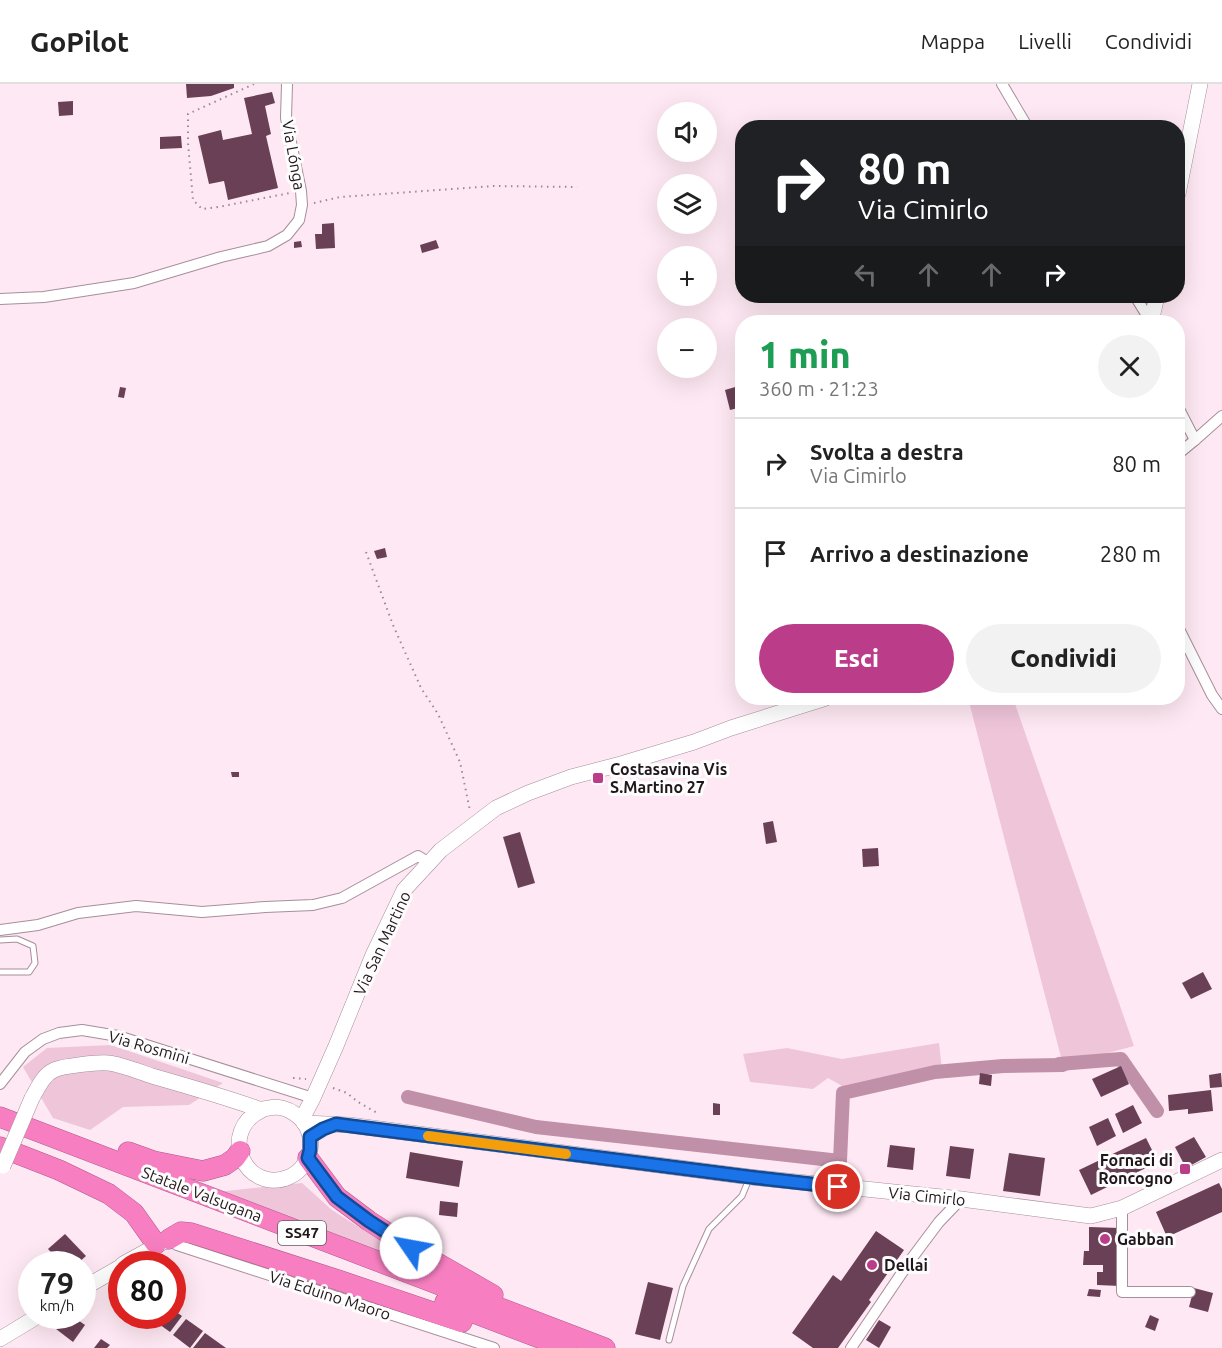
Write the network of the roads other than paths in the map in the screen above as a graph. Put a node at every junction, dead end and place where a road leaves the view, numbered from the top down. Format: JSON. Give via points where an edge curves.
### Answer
{"nodes":[{"id":1,"x":286,"y":84,"type":"edge"},
{"id":2,"x":1002,"y":84,"type":"edge"},
{"id":3,"x":1200,"y":84,"type":"edge"},
{"id":4,"x":1023,"y":120,"type":"edge"},
{"id":5,"x":1185,"y":159,"type":"edge"},
{"id":6,"x":0,"y":299,"type":"edge"},
{"id":7,"x":1222,"y":416,"type":"edge"},
{"id":8,"x":1185,"y":421,"type":"edge"},
{"id":9,"x":1195,"y":440,"type":"junction"},
{"id":10,"x":1185,"y":448,"type":"edge"},
{"id":11,"x":1185,"y":641,"type":"edge"},
{"id":12,"x":804,"y":705,"type":"edge"},
{"id":13,"x":1222,"y":709,"type":"edge"},
{"id":14,"x":429,"y":862,"type":"junction"},
{"id":15,"x":0,"y":930,"type":"edge"},
{"id":16,"x":0,"y":940,"type":"edge"},
{"id":17,"x":0,"y":972,"type":"edge"},
{"id":18,"x":0,"y":1084,"type":"edge"},
{"id":19,"x":224,"y":1097,"type":"junction"},
{"id":20,"x":313,"y":1098,"type":"junction"},
{"id":21,"x":262,"y":1110,"type":"junction"},
{"id":22,"x":0,"y":1117,"type":"edge"},
{"id":23,"x":302,"y":1123,"type":"junction"},
{"id":24,"x":336,"y":1124,"type":"junction"},
{"id":25,"x":243,"y":1127,"type":"junction"},
{"id":26,"x":33,"y":1129,"type":"junction"},
{"id":27,"x":0,"y":1130,"type":"edge"},
{"id":28,"x":0,"y":1147,"type":"edge"},
{"id":29,"x":240,"y":1151,"type":"junction"},
{"id":30,"x":308,"y":1158,"type":"junction"},
{"id":31,"x":1222,"y":1160,"type":"edge"},
{"id":32,"x":1,"y":1170,"type":"edge"},
{"id":33,"x":750,"y":1177,"type":"junction"},
{"id":34,"x":961,"y":1200,"type":"junction"},
{"id":35,"x":1122,"y":1208,"type":"junction"},
{"id":36,"x":163,"y":1241,"type":"junction"},
{"id":37,"x":146,"y":1251,"type":"edge"},
{"id":38,"x":1190,"y":1292,"type":"dead end"},
{"id":39,"x":18,"y":1325,"type":"edge"},
{"id":40,"x":3,"y":1332,"type":"edge"},
{"id":41,"x":548,"y":1334,"type":"junction"},
{"id":42,"x":669,"y":1340,"type":"dead end"},
{"id":43,"x":494,"y":1348,"type":"edge"},
{"id":44,"x":566,"y":1348,"type":"edge"},
{"id":45,"x":605,"y":1348,"type":"edge"},
{"id":46,"x":851,"y":1348,"type":"edge"}],
"edges":[{"from":1,"to":6,"type":"street","name":"Via Lónga","via":[[286,118],[302,205],[299,220],[286,235],[268,246],[134,283],[44,297]]},
{"from":2,"to":4,"type":"street"},
{"from":3,"to":5,"type":"street"},
{"from":7,"to":9,"type":"street"},
{"from":8,"to":9,"type":"street"},
{"from":9,"to":10,"type":"street"},
{"from":11,"to":13,"type":"street"},
{"from":12,"to":14,"type":"street","name":"Via San Martino","via":[[528,793],[496,808]]},
{"from":14,"to":15,"type":"street","via":[[418,856],[342,898],[313,905],[202,912],[136,906],[78,912],[38,925]]},
{"from":14,"to":20,"type":"street","name":"Via San Martino","via":[[404,890],[393,912]]},
{"from":16,"to":17,"type":"lane","via":[[17,939],[33,946],[35,963],[29,972]]},
{"from":18,"to":20,"type":"street","name":"Via Rosmini","via":[[25,1052],[43,1039],[82,1030],[118,1036]]},
{"from":19,"to":21,"type":"street"},
{"from":19,"to":25,"type":"street"},
{"from":19,"to":32,"type":"street","bridge":true,"via":[[108,1063],[61,1067],[45,1077],[32,1098]]},
{"from":20,"to":23,"type":"street"},
{"from":20,"to":24,"type":"street"},
{"from":21,"to":23,"type":"street","via":[[278,1108]]},
{"from":21,"to":25,"type":"street"},
{"from":22,"to":26,"type":"highway","name":"Statale Valsugana","number":"SS47"},
{"from":23,"to":24,"type":"street","via":[[323,1129]]},
{"from":23,"to":30,"type":"street","via":[[310,1150]]},
{"from":24,"to":33,"type":"street","name":"Via Cimirlo"},
{"from":25,"to":29,"type":"street"},
{"from":26,"to":29,"type":"highway","via":[[203,1171],[225,1165]]},
{"from":26,"to":41,"type":"highway","name":"Statale Valsugana","number":"SS47"},
{"from":27,"to":41,"type":"highway","name":"Statale Valsugana","number":"SS47"},
{"from":28,"to":36,"type":"highway","via":[[109,1194]]},
{"from":29,"to":30,"type":"street","via":[[249,1170],[271,1179],[291,1176]]},
{"from":30,"to":41,"type":"highway","via":[[337,1197],[369,1221]]},
{"from":31,"to":35,"type":"street","name":"Via Cimirlo"},
{"from":33,"to":34,"type":"street","name":"Via Cimirlo"},
{"from":33,"to":42,"type":"lane","via":[[742,1196],[709,1229],[683,1286]]},
{"from":34,"to":35,"type":"street","name":"Via Cimirlo","via":[[1091,1216]]},
{"from":34,"to":46,"type":"street","via":[[912,1258]]},
{"from":35,"to":38,"type":"street","via":[[1122,1292]]},
{"from":36,"to":37,"type":"street"},
{"from":36,"to":41,"type":"highway","via":[[181,1232],[191,1233],[517,1340]]},
{"from":36,"to":43,"type":"street","name":"Via Eduino Maoro"},
{"from":39,"to":40,"type":"street"},
{"from":41,"to":44,"type":"highway","name":"Statale Valsugana","number":"SS47"},
{"from":41,"to":45,"type":"highway","name":"Statale Valsugana","number":"SS47"}]}
